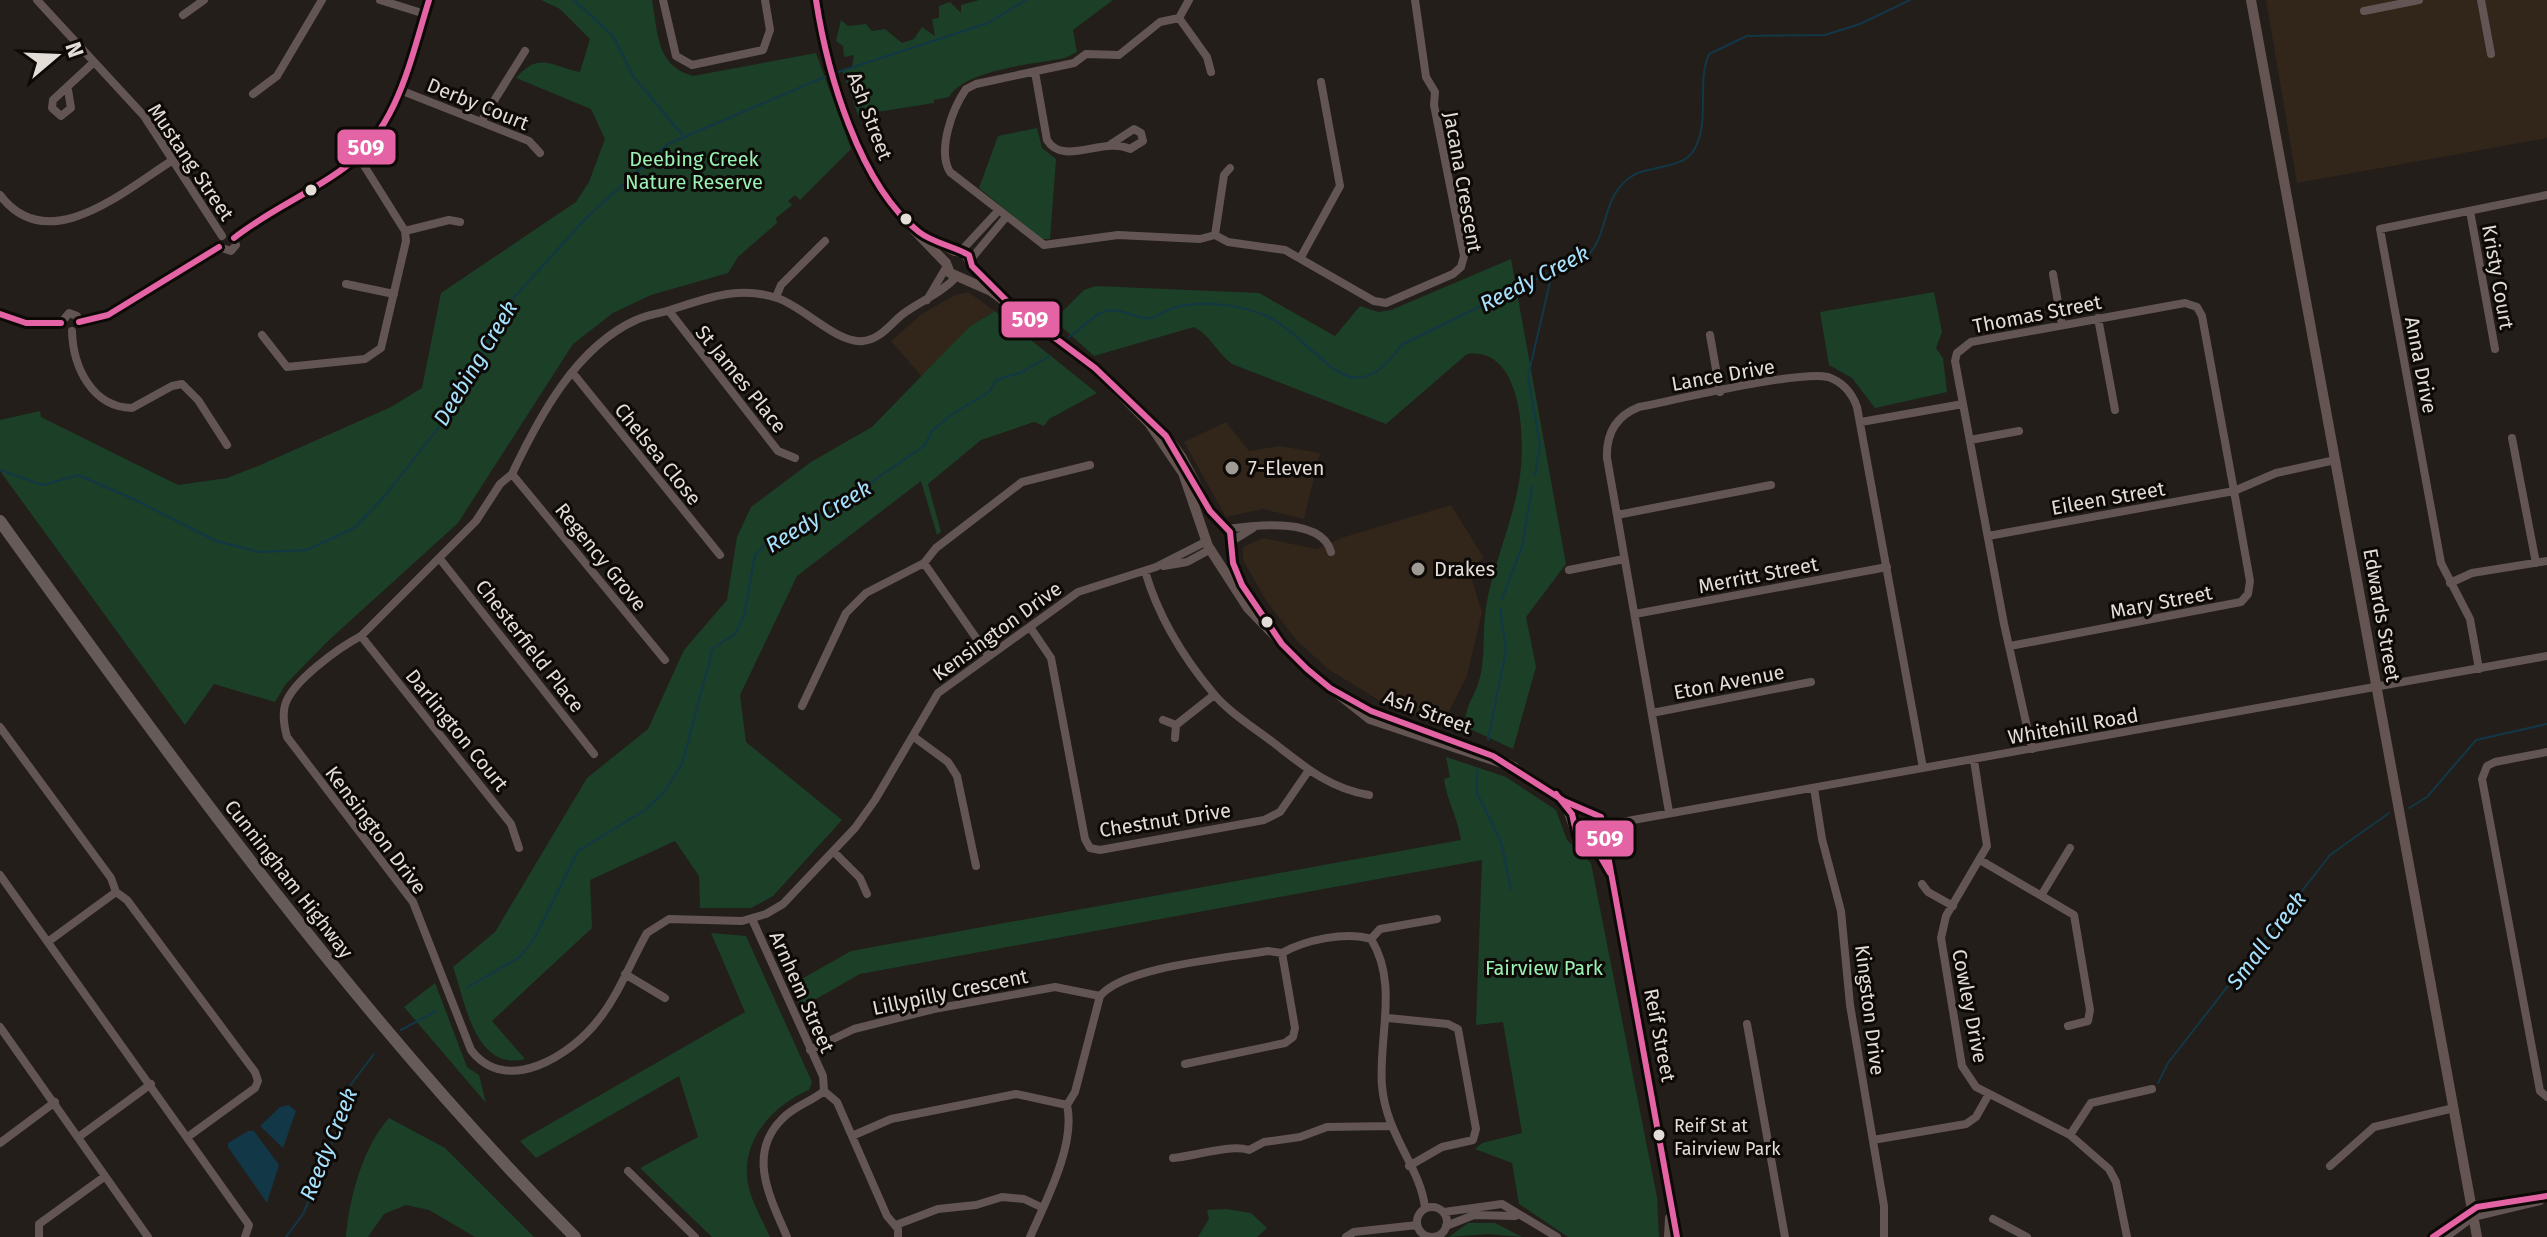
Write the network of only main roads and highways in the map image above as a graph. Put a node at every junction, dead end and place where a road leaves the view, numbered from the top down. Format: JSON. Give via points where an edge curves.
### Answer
{"nodes":[{"id":1,"x":816,"y":0,"type":"edge"},
{"id":2,"x":2251,"y":0,"type":"edge"},
{"id":3,"x":918,"y":231,"type":"junction"},
{"id":4,"x":958,"y":251,"type":"junction"},
{"id":5,"x":971,"y":262,"type":"junction"},
{"id":6,"x":946,"y":264,"type":"junction"},
{"id":7,"x":959,"y":276,"type":"junction"},
{"id":8,"x":1011,"y":305,"type":"junction"},
{"id":9,"x":1149,"y":423,"type":"junction"},
{"id":10,"x":0,"y":521,"type":"edge"},
{"id":11,"x":1225,"y":528,"type":"junction"},
{"id":12,"x":1232,"y":543,"type":"junction"},
{"id":13,"x":1209,"y":545,"type":"junction"},
{"id":14,"x":1282,"y":644,"type":"junction"},
{"id":15,"x":1564,"y":801,"type":"junction"},
{"id":16,"x":1585,"y":811,"type":"junction"},
{"id":17,"x":1574,"y":823,"type":"junction"},
{"id":18,"x":1604,"y":829,"type":"junction"},
{"id":19,"x":1584,"y":841,"type":"junction"},
{"id":20,"x":1609,"y":866,"type":"junction"},
{"id":21,"x":1671,"y":1212,"type":"junction"},
{"id":22,"x":575,"y":1237,"type":"edge"},
{"id":23,"x":1669,"y":1237,"type":"edge"},
{"id":24,"x":1677,"y":1237,"type":"edge"},
{"id":25,"x":2477,"y":1237,"type":"edge"}],
"edges":[{"from":1,"to":3,"type":"main road","name":"Ash Street","via":[[829,60],[880,188]]},
{"from":2,"to":25,"type":"main road","name":"Edwards Street"},
{"from":3,"to":4,"type":"main road","name":"Ash Street"},
{"from":3,"to":6,"type":"main road","name":"Ash Street"},
{"from":4,"to":5,"type":"main road","name":"Ash Street"},
{"from":4,"to":6,"type":"main road"},
{"from":5,"to":7,"type":"main road"},
{"from":5,"to":8,"type":"main road","name":"Ash Street"},
{"from":6,"to":7,"type":"main road","name":"Ash Street"},
{"from":7,"to":8,"type":"main road","name":"Ash Street"},
{"from":8,"to":9,"type":"main road","name":"Ash Street","via":[[1095,368]]},
{"from":9,"to":11,"type":"main road","name":"Ash Street","via":[[1182,458]]},
{"from":9,"to":13,"type":"main road","name":"Ash Street","via":[[1183,473]]},
{"from":10,"to":22,"type":"highway","name":"Cunningham Highway","via":[[333,970],[458,1115]]},
{"from":11,"to":12,"type":"main road","name":"Ash Street"},
{"from":11,"to":13,"type":"main road","via":[[1211,530]]},
{"from":12,"to":13,"type":"main road","via":[[1226,551]]},
{"from":12,"to":14,"type":"main road","name":"Ash Street","via":[[1242,585]]},
{"from":13,"to":14,"type":"main road","name":"Ash Street","via":[[1248,608]]},
{"from":14,"to":15,"type":"main road","name":"Ash Street","via":[[1330,688],[1384,717],[1514,767]]},
{"from":15,"to":16,"type":"main road","name":"Ash Street"},
{"from":15,"to":17,"type":"main road"},
{"from":16,"to":17,"type":"main road"},
{"from":16,"to":18,"type":"main road","via":[[1598,814]]},
{"from":17,"to":19,"type":"main road"},
{"from":18,"to":19,"type":"main road","via":[[1597,840]]},
{"from":18,"to":20,"type":"main road","name":"Reif Street"},
{"from":19,"to":20,"type":"main road"},
{"from":20,"to":21,"type":"main road","name":"Reif Street"},
{"from":21,"to":23,"type":"main road","name":"Reif Street"},
{"from":21,"to":24,"type":"main road","name":"Reif Street"}]}
